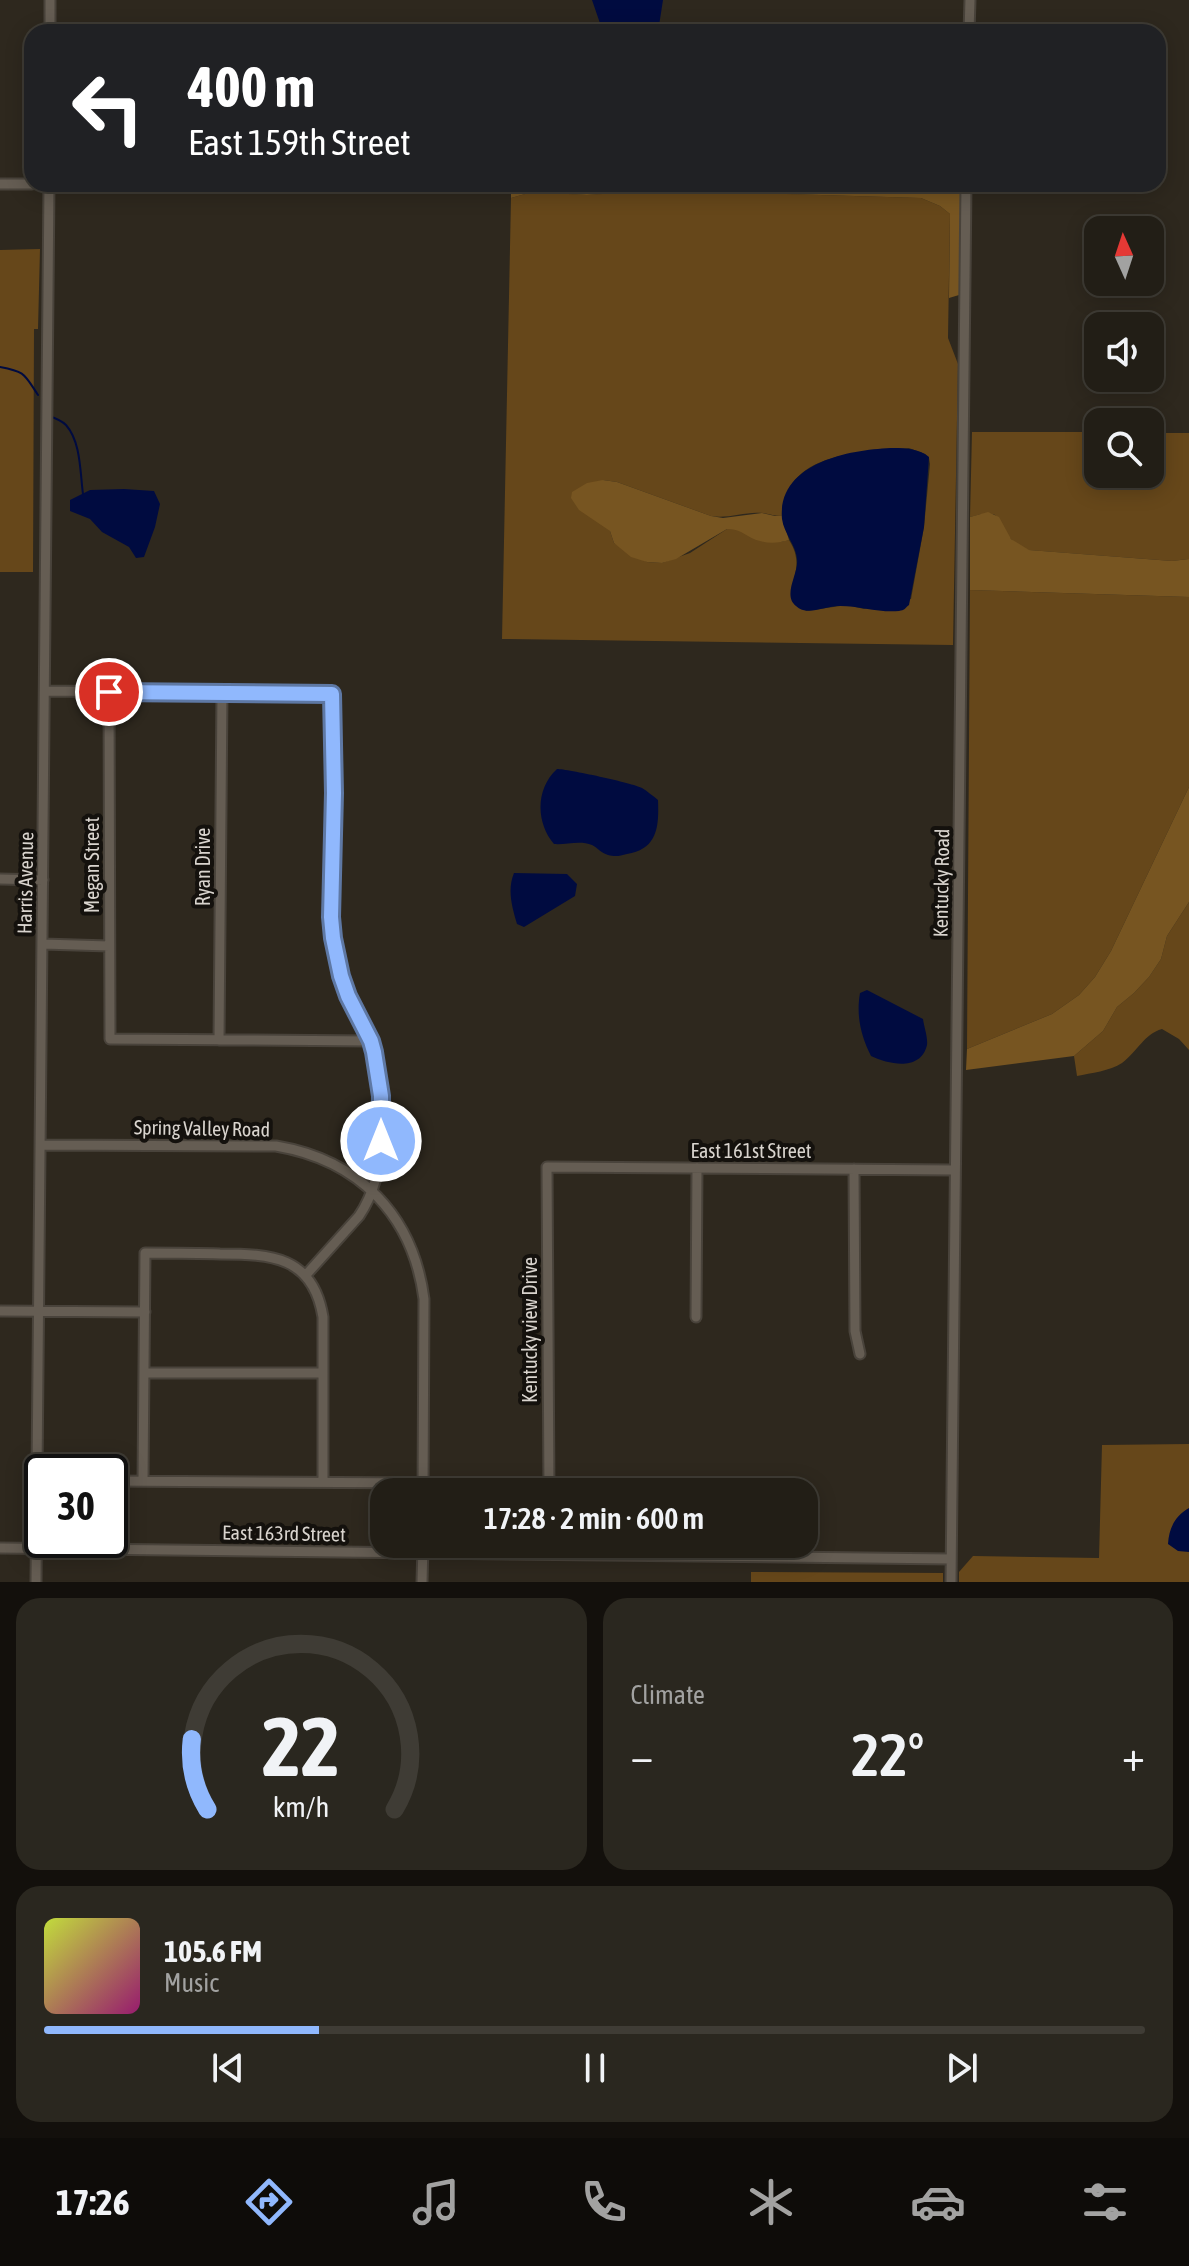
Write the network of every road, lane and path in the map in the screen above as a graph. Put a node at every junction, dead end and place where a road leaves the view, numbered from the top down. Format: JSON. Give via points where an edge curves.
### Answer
{"nodes":[{"id":1,"x":50,"y":0,"type":"edge"},
{"id":2,"x":970,"y":0,"type":"edge"},
{"id":3,"x":50,"y":24,"type":"edge"},
{"id":4,"x":969,"y":24,"type":"edge"},
{"id":5,"x":0,"y":184,"type":"edge"},
{"id":6,"x":24,"y":184,"type":"edge"},
{"id":7,"x":49,"y":192,"type":"edge"},
{"id":8,"x":966,"y":192,"type":"edge"},
{"id":9,"x":45,"y":691,"type":"junction"},
{"id":10,"x":109,"y":692,"type":"junction"},
{"id":11,"x":222,"y":693,"type":"junction"},
{"id":12,"x":0,"y":879,"type":"edge"},
{"id":13,"x":43,"y":880,"type":"junction"},
{"id":14,"x":43,"y":944,"type":"junction"},
{"id":15,"x":109,"y":946,"type":"junction"},
{"id":16,"x":219,"y":1040,"type":"junction"},
{"id":17,"x":371,"y":1041,"type":"junction"},
{"id":18,"x":41,"y":1145,"type":"junction"},
{"id":19,"x":547,"y":1167,"type":"joint"},
{"id":20,"x":697,"y":1168,"type":"junction"},
{"id":21,"x":854,"y":1169,"type":"junction"},
{"id":22,"x":954,"y":1170,"type":"junction"},
{"id":23,"x":373,"y":1191,"type":"junction"},
{"id":24,"x":305,"y":1276,"type":"junction"},
{"id":25,"x":0,"y":1311,"type":"edge"},
{"id":26,"x":39,"y":1311,"type":"junction"},
{"id":27,"x":145,"y":1312,"type":"junction"},
{"id":28,"x":696,"y":1317,"type":"dead end"},
{"id":29,"x":860,"y":1354,"type":"dead end"},
{"id":30,"x":144,"y":1373,"type":"junction"},
{"id":31,"x":323,"y":1373,"type":"junction"},
{"id":32,"x":40,"y":1454,"type":"edge"},
{"id":33,"x":423,"y":1478,"type":"edge"},
{"id":34,"x":549,"y":1478,"type":"edge"},
{"id":35,"x":128,"y":1481,"type":"edge"},
{"id":36,"x":143,"y":1481,"type":"junction"},
{"id":37,"x":323,"y":1482,"type":"junction"},
{"id":38,"x":370,"y":1484,"type":"edge"},
{"id":39,"x":0,"y":1548,"type":"edge"},
{"id":40,"x":24,"y":1548,"type":"edge"},
{"id":41,"x":128,"y":1548,"type":"edge"},
{"id":42,"x":370,"y":1548,"type":"edge"},
{"id":43,"x":818,"y":1556,"type":"edge"},
{"id":44,"x":36,"y":1558,"type":"edge"},
{"id":45,"x":423,"y":1558,"type":"edge"},
{"id":46,"x":951,"y":1559,"type":"junction"},
{"id":47,"x":36,"y":1582,"type":"edge"},
{"id":48,"x":422,"y":1582,"type":"edge"},
{"id":49,"x":951,"y":1582,"type":"edge"}],
"edges":[{"from":1,"to":3,"type":"street"},
{"from":2,"to":4,"type":"street"},
{"from":5,"to":6,"type":"street"},
{"from":7,"to":9,"type":"street","name":"Harris Avenue"},
{"from":8,"to":22,"type":"street","name":"Kentucky Road"},
{"from":9,"to":10,"type":"street"},
{"from":9,"to":13,"type":"street","name":"Harris Avenue"},
{"from":10,"to":11,"type":"street"},
{"from":10,"to":15,"type":"street","name":"Megan Street"},
{"from":11,"to":16,"type":"street","name":"Ryan Drive"},
{"from":11,"to":17,"type":"street","via":[[332,694],[333,938],[348,996]]},
{"from":12,"to":13,"type":"street"},
{"from":13,"to":14,"type":"street","name":"Harris Avenue"},
{"from":14,"to":15,"type":"street"},
{"from":14,"to":18,"type":"street","name":"Harris Avenue"},
{"from":15,"to":16,"type":"street","name":"Megan Street","via":[[110,1039]]},
{"from":16,"to":17,"type":"street"},
{"from":17,"to":23,"type":"street","via":[[382,1119]]},
{"from":18,"to":23,"type":"street","name":"Spring Valley Road","via":[[276,1146],[329,1161]]},
{"from":18,"to":26,"type":"street","name":"Harris Avenue"},
{"from":19,"to":20,"type":"street","name":"East 161st Street"},
{"from":19,"to":34,"type":"street","name":"Kentucky view Drive"},
{"from":20,"to":21,"type":"street","name":"East 161st Street"},
{"from":20,"to":28,"type":"street"},
{"from":21,"to":22,"type":"street","name":"East 161st Street"},
{"from":21,"to":29,"type":"street","via":[[855,1331]]},
{"from":22,"to":46,"type":"street","name":"Kentucky Road"},
{"from":23,"to":24,"type":"street","via":[[359,1216]]},
{"from":23,"to":33,"type":"street","name":"Spring Valley Road","via":[[403,1230],[422,1282]]},
{"from":24,"to":27,"type":"street","via":[[282,1259],[259,1254],[145,1253]]},
{"from":24,"to":31,"type":"street","via":[[321,1306]]},
{"from":25,"to":26,"type":"street"},
{"from":26,"to":27,"type":"street"},
{"from":26,"to":32,"type":"street","name":"Harris Avenue"},
{"from":27,"to":30,"type":"street"},
{"from":30,"to":31,"type":"street"},
{"from":30,"to":36,"type":"street"},
{"from":31,"to":37,"type":"street"},
{"from":35,"to":36,"type":"street"},
{"from":36,"to":37,"type":"street"},
{"from":37,"to":38,"type":"street"},
{"from":39,"to":40,"type":"street","name":"East 163rd Street"},
{"from":41,"to":42,"type":"street","name":"East 163rd Street"},
{"from":43,"to":46,"type":"street","name":"East 163rd Street"},
{"from":44,"to":47,"type":"street","name":"Harris Avenue"},
{"from":45,"to":48,"type":"street"},
{"from":46,"to":49,"type":"street","name":"Kentucky Road"}]}
